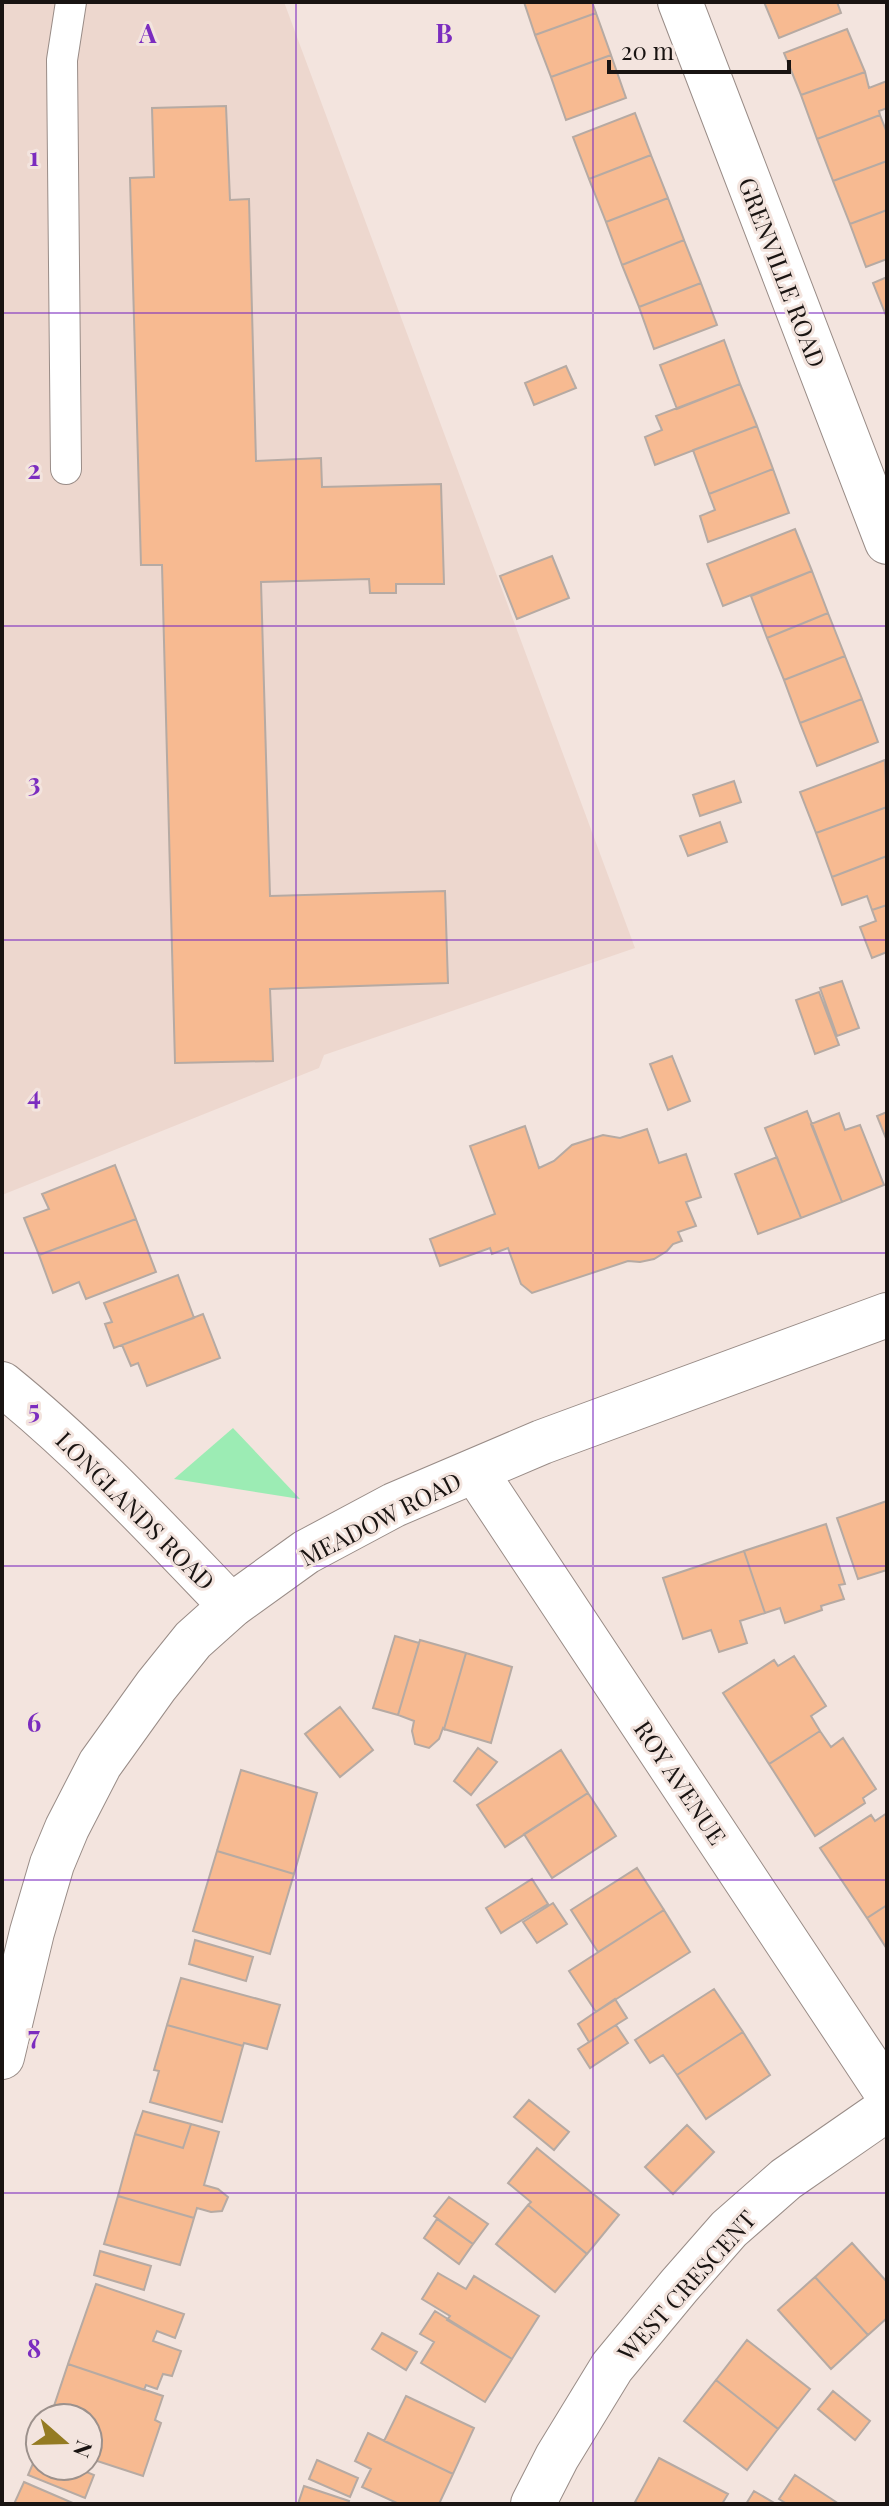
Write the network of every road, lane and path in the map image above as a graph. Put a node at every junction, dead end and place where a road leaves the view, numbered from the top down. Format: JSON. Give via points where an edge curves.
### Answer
{"nodes":[{"id":1,"x":71,"y":2,"type":"edge"},
{"id":2,"x":680,"y":2,"type":"edge"},
{"id":3,"x":66,"y":469,"type":"dead end"},
{"id":4,"x":887,"y":542,"type":"edge"},
{"id":5,"x":887,"y":1315,"type":"edge"},
{"id":6,"x":2,"y":1384,"type":"edge"},
{"id":7,"x":475,"y":1471,"type":"junction"},
{"id":8,"x":231,"y":1606,"type":"junction"},
{"id":9,"x":2,"y":2054,"type":"edge"},
{"id":10,"x":887,"y":2093,"type":"edge"},
{"id":11,"x":887,"y":2109,"type":"edge"},
{"id":12,"x":533,"y":2504,"type":"edge"}],
"edges":[{"from":1,"to":3,"type":"lane","via":[[62,60]]},
{"from":2,"to":4,"type":"street","name":"GRENVILLE ROAD"},
{"from":5,"to":7,"type":"street","name":"MEADOW ROAD"},
{"from":6,"to":8,"type":"street","name":"LONGLANDS ROAD","via":[[102,1472]]},
{"from":7,"to":8,"type":"street","name":"MEADOW ROAD","via":[[394,1505],[306,1552]]},
{"from":7,"to":10,"type":"street","name":"ROY AVENUE"},
{"from":8,"to":9,"type":"street","name":"MEADOW ROAD","via":[[193,1640],[156,1686],[100,1764],[73,1815],[52,1864]]},
{"from":11,"to":12,"type":"street","name":"WEST CRESCENT","via":[[786,2179],[729,2229],[612,2367]]}]}
